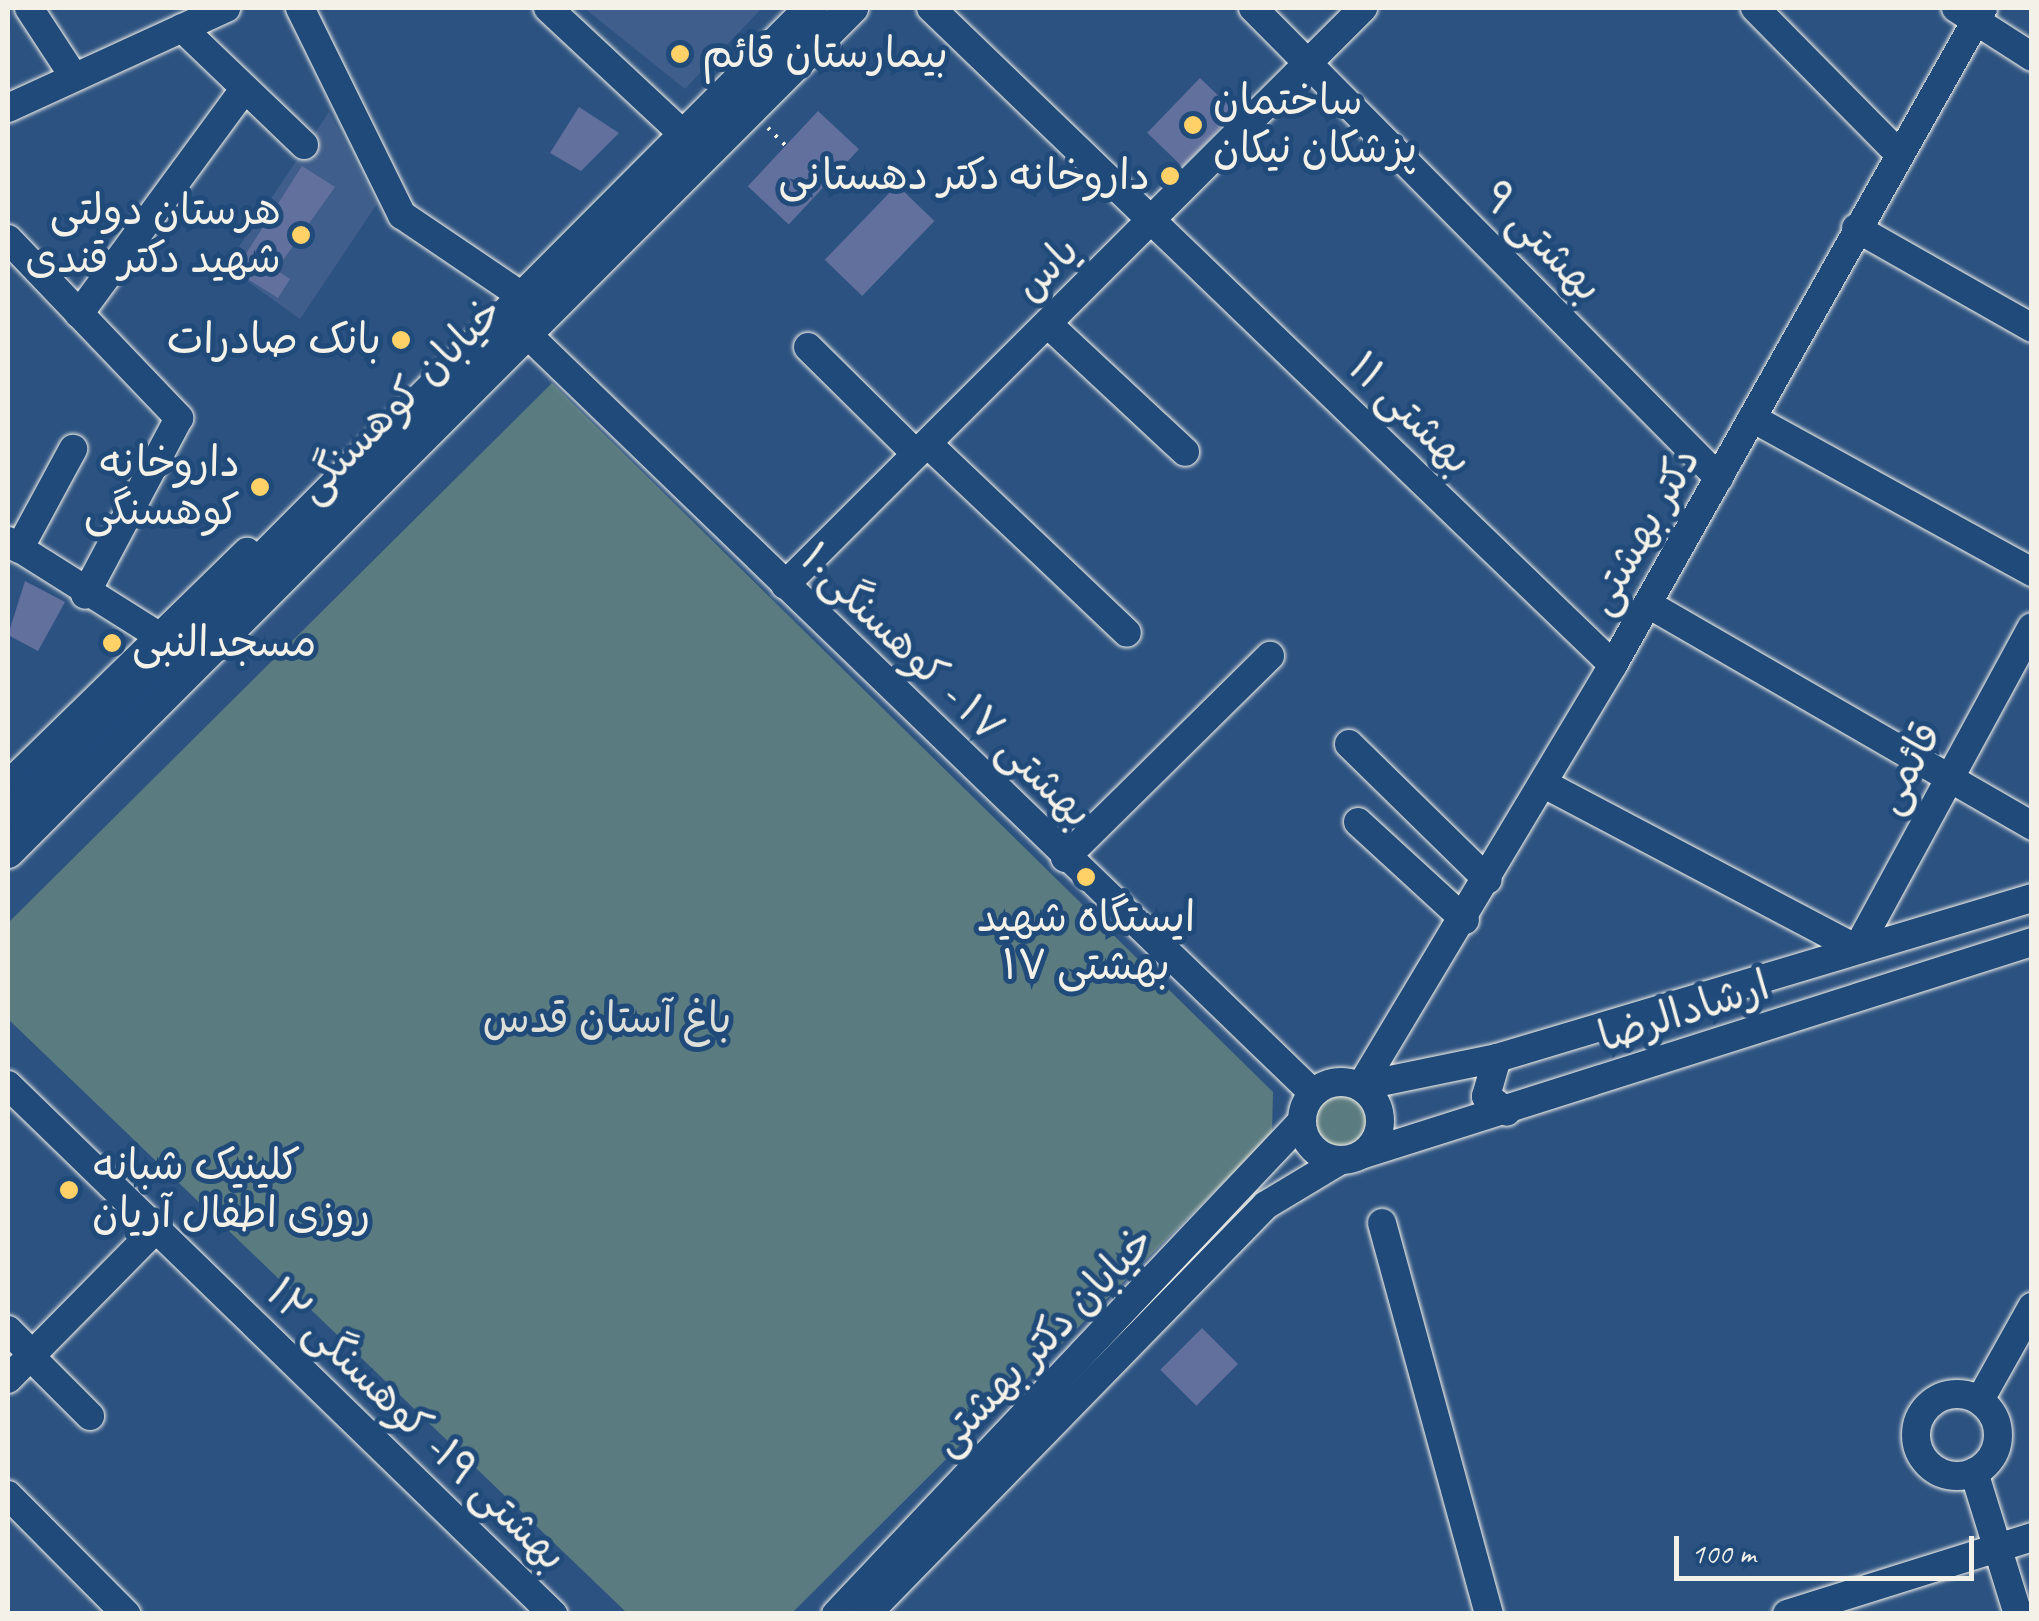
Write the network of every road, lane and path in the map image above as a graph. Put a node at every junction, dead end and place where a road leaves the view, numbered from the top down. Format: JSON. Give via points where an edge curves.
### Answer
{"nodes":[{"id":1,"x":28,"y":8,"type":"edge"},
{"id":2,"x":226,"y":8,"type":"edge"},
{"id":3,"x":300,"y":8,"type":"edge"},
{"id":4,"x":548,"y":8,"type":"edge"},
{"id":5,"x":852,"y":8,"type":"edge"},
{"id":6,"x":932,"y":8,"type":"edge"},
{"id":7,"x":1253,"y":8,"type":"edge"},
{"id":8,"x":1364,"y":8,"type":"edge"},
{"id":9,"x":1755,"y":8,"type":"edge"},
{"id":10,"x":796,"y":12,"type":"edge"},
{"id":11,"x":1971,"y":13,"type":"edge"},
{"id":12,"x":182,"y":28,"type":"junction"},
{"id":13,"x":2032,"y":57,"type":"edge"},
{"id":14,"x":1308,"y":63,"type":"junction"},
{"id":15,"x":74,"y":77,"type":"junction"},
{"id":16,"x":244,"y":89,"type":"junction"},
{"id":17,"x":8,"y":108,"type":"edge"},
{"id":18,"x":684,"y":135,"type":"junction"},
{"id":19,"x":304,"y":145,"type":"dead end"},
{"id":20,"x":1898,"y":154,"type":"junction"},
{"id":21,"x":1151,"y":220,"type":"junction"},
{"id":22,"x":1856,"y":228,"type":"junction"},
{"id":23,"x":8,"y":239,"type":"edge"},
{"id":24,"x":517,"y":294,"type":"junction"},
{"id":25,"x":80,"y":314,"type":"junction"},
{"id":26,"x":1049,"y":324,"type":"junction"},
{"id":27,"x":2032,"y":328,"type":"edge"},
{"id":28,"x":527,"y":334,"type":"junction"},
{"id":29,"x":808,"y":348,"type":"dead end"},
{"id":30,"x":1752,"y":418,"type":"junction"},
{"id":31,"x":73,"y":448,"type":"dead end"},
{"id":32,"x":922,"y":449,"type":"junction"},
{"id":33,"x":1185,"y":452,"type":"dead end"},
{"id":34,"x":1718,"y":478,"type":"junction"},
{"id":35,"x":14,"y":545,"type":"edge"},
{"id":36,"x":2032,"y":572,"type":"edge"},
{"id":37,"x":785,"y":585,"type":"junction"},
{"id":38,"x":85,"y":595,"type":"junction"},
{"id":39,"x":1648,"y":604,"type":"junction"},
{"id":40,"x":2032,"y":627,"type":"edge"},
{"id":41,"x":1128,"y":634,"type":"dead end"},
{"id":42,"x":167,"y":642,"type":"junction"},
{"id":43,"x":1270,"y":656,"type":"dead end"},
{"id":44,"x":1612,"y":665,"type":"junction"},
{"id":45,"x":1350,"y":744,"type":"dead end"},
{"id":46,"x":1947,"y":778,"type":"junction"},
{"id":47,"x":1544,"y":784,"type":"junction"},
{"id":48,"x":8,"y":785,"type":"edge"},
{"id":49,"x":8,"y":814,"type":"edge"},
{"id":50,"x":1358,"y":822,"type":"dead end"},
{"id":51,"x":2032,"y":826,"type":"edge"},
{"id":52,"x":8,"y":852,"type":"edge"},
{"id":53,"x":1066,"y":858,"type":"junction"},
{"id":54,"x":1488,"y":880,"type":"junction"},
{"id":55,"x":2032,"y":898,"type":"edge"},
{"id":56,"x":1465,"y":920,"type":"junction"},
{"id":57,"x":2032,"y":942,"type":"edge"},
{"id":58,"x":1857,"y":949,"type":"junction"},
{"id":59,"x":1498,"y":1058,"type":"junction"},
{"id":60,"x":8,"y":1085,"type":"edge"},
{"id":61,"x":1361,"y":1086,"type":"junction"},
{"id":62,"x":1313,"y":1092,"type":"junction"},
{"id":63,"x":1508,"y":1112,"type":"junction"},
{"id":64,"x":1302,"y":1121,"type":"junction"},
{"id":65,"x":1351,"y":1158,"type":"junction"},
{"id":66,"x":1382,"y":1223,"type":"dead end"},
{"id":67,"x":156,"y":1229,"type":"junction"},
{"id":68,"x":2032,"y":1307,"type":"edge"},
{"id":69,"x":8,"y":1330,"type":"edge"},
{"id":70,"x":32,"y":1355,"type":"junction"},
{"id":71,"x":8,"y":1379,"type":"edge"},
{"id":72,"x":1980,"y":1400,"type":"junction"},
{"id":73,"x":90,"y":1416,"type":"dead end"},
{"id":74,"x":1974,"y":1472,"type":"junction"},
{"id":75,"x":8,"y":1495,"type":"edge"},
{"id":76,"x":2032,"y":1537,"type":"edge"},
{"id":77,"x":1998,"y":1548,"type":"junction"},
{"id":78,"x":1792,"y":1613,"type":"edge"},
{"id":79,"x":126,"y":1614,"type":"edge"},
{"id":80,"x":553,"y":1614,"type":"edge"},
{"id":81,"x":836,"y":1614,"type":"edge"},
{"id":82,"x":867,"y":1614,"type":"edge"},
{"id":83,"x":1489,"y":1614,"type":"edge"},
{"id":84,"x":2018,"y":1614,"type":"edge"}],
"edges":[{"from":1,"to":15,"type":"street"},
{"from":2,"to":12,"type":"street"},
{"from":3,"to":24,"type":"street","via":[[402,215]]},
{"from":4,"to":18,"type":"street"},
{"from":5,"to":28,"type":"main road","name":"خیابان کوهسنگی"},
{"from":6,"to":21,"type":"street","name":"بهشتی ۱۱"},
{"from":7,"to":14,"type":"street","name":"بهشتی ۹"},
{"from":8,"to":14,"type":"street","name":"یاس"},
{"from":9,"to":20,"type":"street"},
{"from":10,"to":18,"type":"main road","name":"خیابان کوهسنگی"},
{"from":11,"to":13,"type":"street"},
{"from":11,"to":20,"type":"street","name":"دکتر بهشتی"},
{"from":12,"to":15,"type":"street"},
{"from":12,"to":16,"type":"street"},
{"from":14,"to":21,"type":"street","name":"یاس"},
{"from":14,"to":34,"type":"street","name":"بهشتی ۹"},
{"from":15,"to":17,"type":"street"},
{"from":16,"to":19,"type":"street"},
{"from":16,"to":25,"type":"street"},
{"from":18,"to":24,"type":"main road","name":"خیابان کوهسنگی"},
{"from":20,"to":22,"type":"street","name":"دکتر بهشتی"},
{"from":21,"to":26,"type":"street","name":"یاس"},
{"from":21,"to":44,"type":"street","name":"بهشتی ۱۱"},
{"from":22,"to":27,"type":"street"},
{"from":22,"to":30,"type":"street","name":"دکتر بهشتی"},
{"from":23,"to":25,"type":"street"},
{"from":24,"to":42,"type":"main road","name":"خیابان کوهسنگی"},
{"from":25,"to":38,"type":"street","via":[[179,418]]},
{"from":26,"to":32,"type":"street","name":"یاس"},
{"from":26,"to":33,"type":"street"},
{"from":28,"to":37,"type":"street","name":"بهشتی ۱۷ - کوهسنگی۱۰"},
{"from":28,"to":52,"type":"main road","name":"خیابان کوهسنگی"},
{"from":29,"to":32,"type":"street"},
{"from":30,"to":34,"type":"street","name":"دکتر بهشتی"},
{"from":30,"to":36,"type":"street"},
{"from":31,"to":35,"type":"street"},
{"from":32,"to":37,"type":"street","name":"یاس"},
{"from":32,"to":41,"type":"street"},
{"from":34,"to":39,"type":"street","name":"دکتر بهشتی"},
{"from":35,"to":38,"type":"street"},
{"from":37,"to":53,"type":"street","name":"بهشتی ۱۷ - کوهسنگی۱۰"},
{"from":38,"to":42,"type":"street"},
{"from":39,"to":44,"type":"street","name":"دکتر بهشتی"},
{"from":39,"to":46,"type":"street"},
{"from":40,"to":46,"type":"street","name":"قائمی"},
{"from":42,"to":48,"type":"street"},
{"from":42,"to":49,"type":"main road","name":"خیابان کوهسنگی"},
{"from":43,"to":53,"type":"street"},
{"from":44,"to":47,"type":"street","name":"دکتر بهشتی"},
{"from":45,"to":54,"type":"street"},
{"from":46,"to":51,"type":"street"},
{"from":46,"to":58,"type":"street","name":"قائمی"},
{"from":47,"to":54,"type":"street","name":"دکتر بهشتی"},
{"from":47,"to":58,"type":"street"},
{"from":50,"to":56,"type":"street"},
{"from":53,"to":62,"type":"street","name":"بهشتی ۱۷ - کوهسنگی۱۰"},
{"from":54,"to":56,"type":"street","name":"دکتر بهشتی"},
{"from":55,"to":58,"type":"street","name":"ارشادالرضا"},
{"from":56,"to":61,"type":"street","name":"دکتر بهشتی"},
{"from":57,"to":63,"type":"street","name":"ارشادالرضا"},
{"from":58,"to":59,"type":"street","name":"ارشادالرضا"},
{"from":59,"to":61,"type":"street","name":"ارشادالرضا"},
{"from":59,"to":63,"type":"street","via":[[1484,1083]]},
{"from":60,"to":67,"type":"street","name":"بهشتی ۱۹- کوهسنگی ۱۲"},
{"from":61,"to":62,"type":"street","via":[[1342,1081]]},
{"from":61,"to":65,"type":"street","via":[[1381,1121]]},
{"from":62,"to":64,"type":"street"},
{"from":63,"to":65,"type":"street","name":"ارشادالرضا"},
{"from":64,"to":65,"type":"street","via":[[1313,1149]]},
{"from":64,"to":81,"type":"street","name":"خیابان دکتر بهشتی"},
{"from":65,"to":82,"type":"street","name":"خیابان دکتر بهشتی","via":[[1266,1206]]},
{"from":66,"to":83,"type":"street"},
{"from":67,"to":70,"type":"street"},
{"from":67,"to":80,"type":"street","name":"بهشتی ۱۹- کوهسنگی ۱۲"},
{"from":68,"to":72,"type":"street"},
{"from":69,"to":70,"type":"street"},
{"from":70,"to":71,"type":"street"},
{"from":70,"to":73,"type":"street"},
{"from":72,"to":74,"type":"street","via":[[1998,1442]]},
{"from":72,"to":74,"type":"street","via":[[1948,1395],[1917,1428],[1935,1470]]},
{"from":74,"to":77,"type":"street"},
{"from":75,"to":79,"type":"street"},
{"from":76,"to":77,"type":"street"},
{"from":77,"to":78,"type":"street"},
{"from":77,"to":84,"type":"street"}]}
